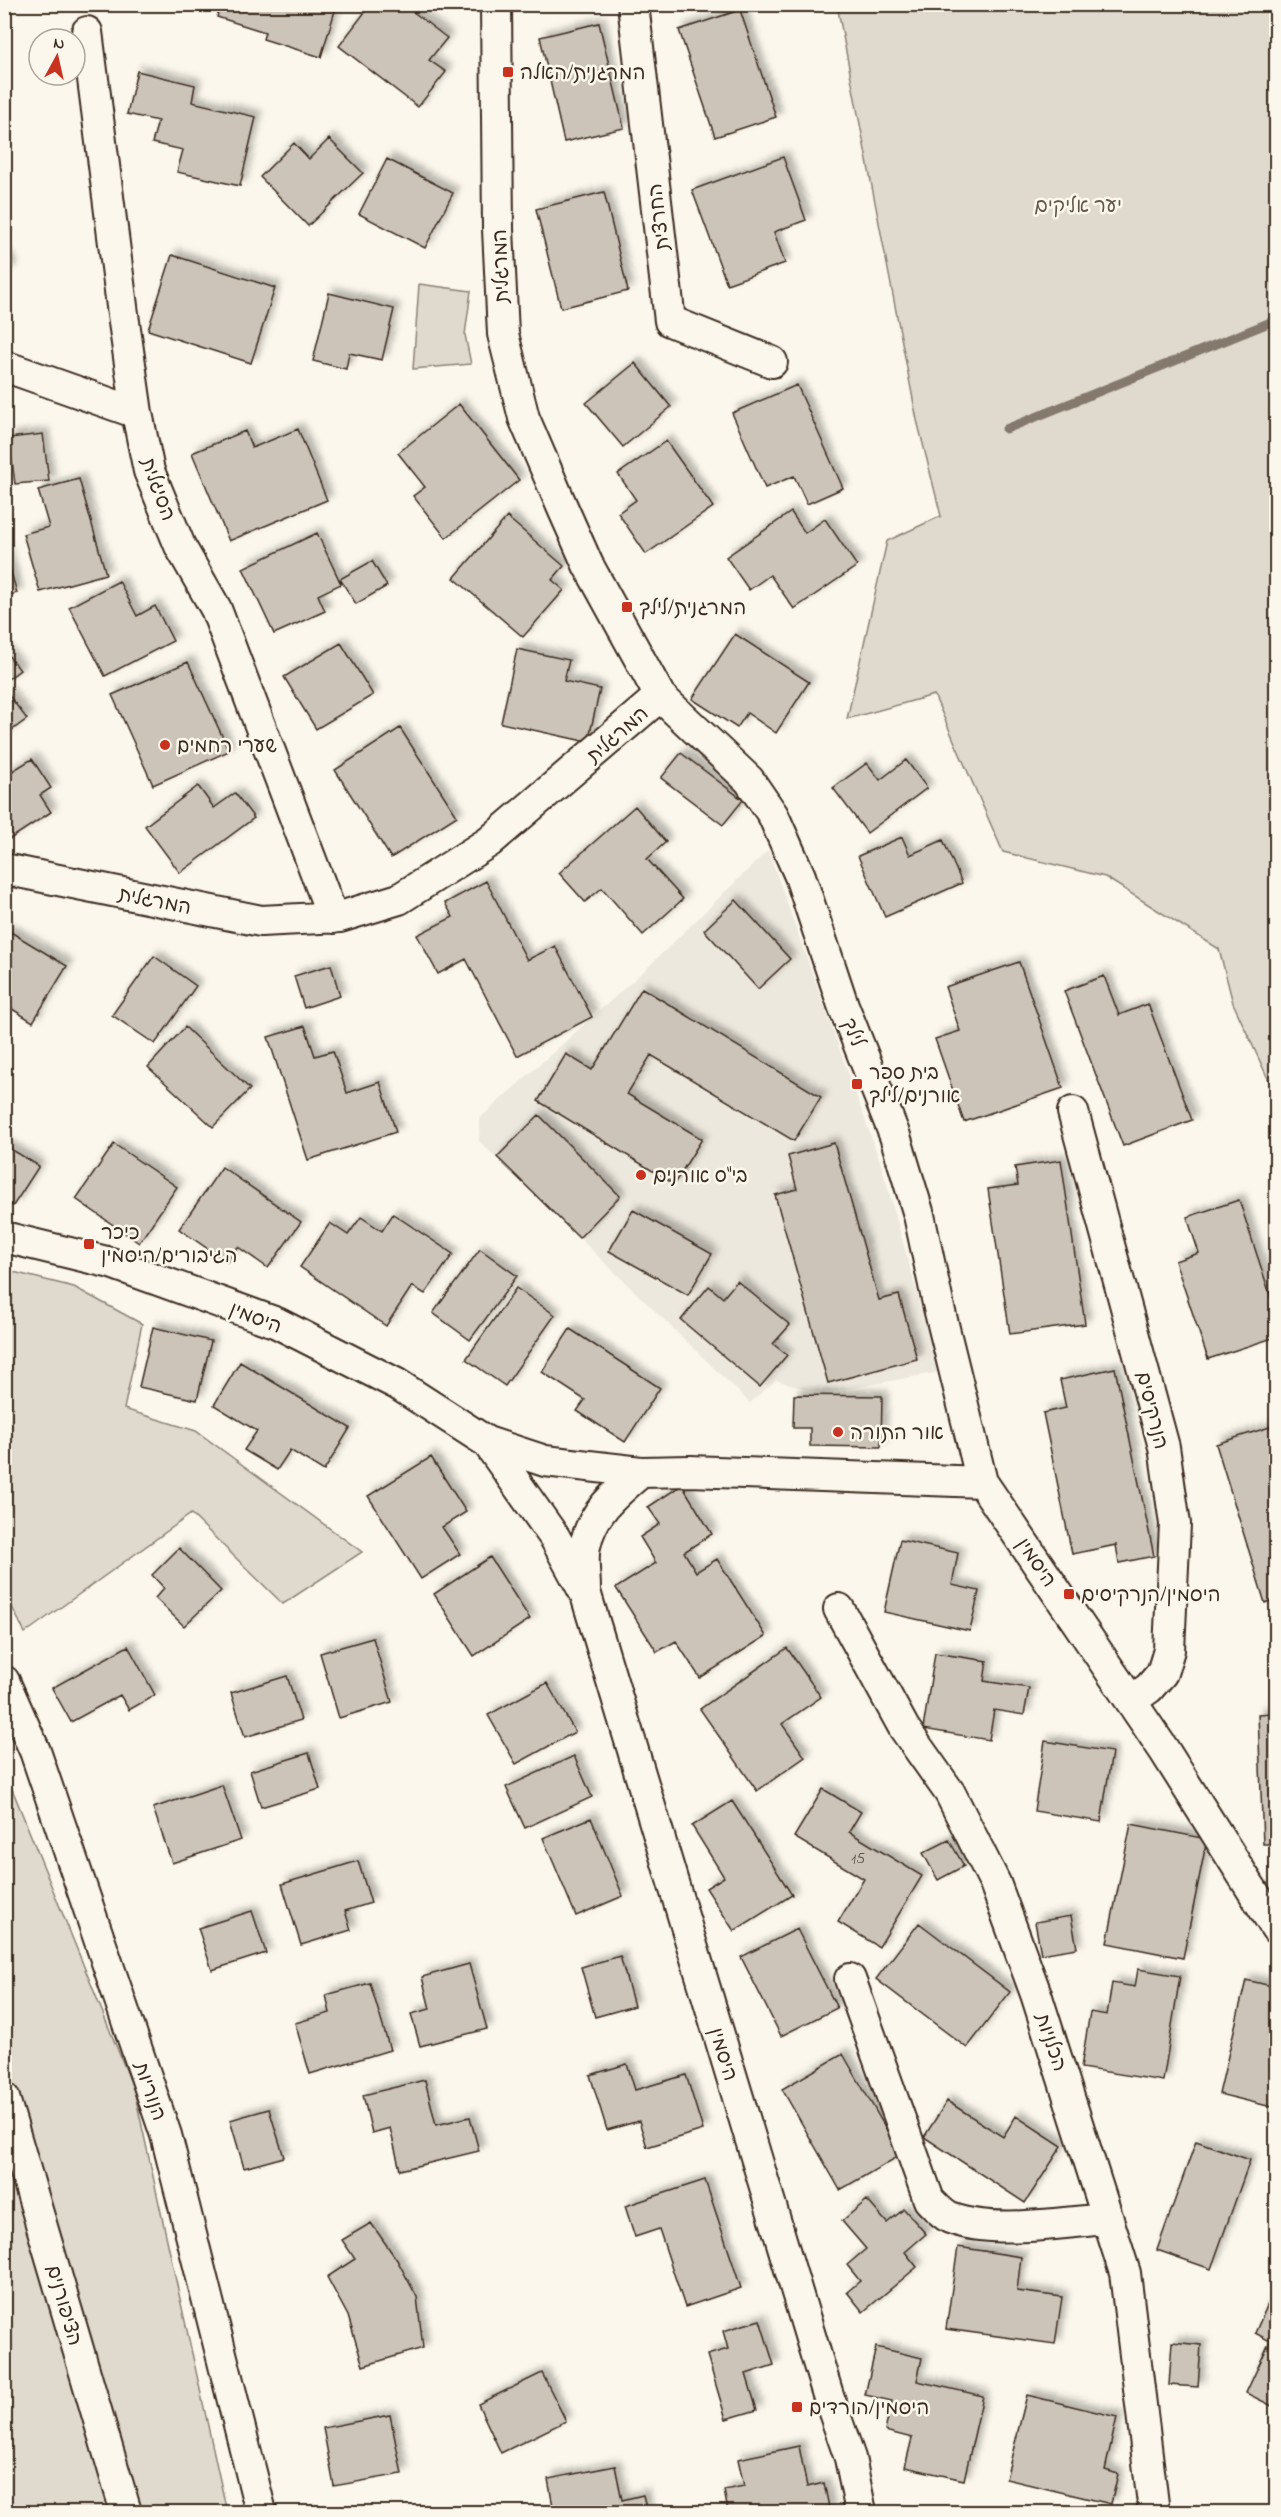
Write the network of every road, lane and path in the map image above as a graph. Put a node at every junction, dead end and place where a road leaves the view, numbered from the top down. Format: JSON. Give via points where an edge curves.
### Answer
{"nodes":[{"id":1,"x":496,"y":4,"type":"edge"},
{"id":2,"x":633,"y":4,"type":"edge"},
{"id":3,"x":87,"y":32,"type":"dead end"},
{"id":4,"x":772,"y":362,"type":"dead end"},
{"id":5,"x":4,"y":366,"type":"edge"},
{"id":6,"x":137,"y":413,"type":"junction"},
{"id":7,"x":660,"y":696,"type":"junction"},
{"id":8,"x":4,"y":869,"type":"edge"},
{"id":9,"x":333,"y":918,"type":"junction"},
{"id":10,"x":1073,"y":1112,"type":"dead end"},
{"id":11,"x":4,"y":1237,"type":"edge"},
{"id":12,"x":487,"y":1442,"type":"junction"},
{"id":13,"x":641,"y":1472,"type":"junction"},
{"id":14,"x":982,"y":1482,"type":"junction"},
{"id":15,"x":586,"y":1595,"type":"junction"},
{"id":16,"x":839,"y":1609,"type":"dead end"},
{"id":17,"x":4,"y":1681,"type":"edge"},
{"id":18,"x":1131,"y":1701,"type":"junction"},
{"id":19,"x":1276,"y":1928,"type":"edge"},
{"id":20,"x":850,"y":1979,"type":"dead end"},
{"id":21,"x":4,"y":2097,"type":"edge"},
{"id":22,"x":1108,"y":2219,"type":"junction"},
{"id":23,"x":126,"y":2512,"type":"edge"},
{"id":24,"x":261,"y":2512,"type":"edge"},
{"id":25,"x":861,"y":2512,"type":"edge"},
{"id":26,"x":1154,"y":2512,"type":"edge"}],
"edges":[{"from":1,"to":7,"type":"street","name":"המרגלית","via":[[503,334],[524,418],[588,566]]},
{"from":2,"to":4,"type":"street","name":"החרצית","via":[[670,321]]},
{"from":3,"to":6,"type":"street","name":"הסיגלית"},
{"from":5,"to":6,"type":"street"},
{"from":6,"to":9,"type":"street","name":"הסיגלית","via":[[149,471],[180,546],[216,609]]},
{"from":7,"to":9,"type":"street","name":"המרגלית","via":[[489,842],[399,899]]},
{"from":7,"to":14,"type":"street","name":"לילך","via":[[749,780],[773,815],[800,876],[843,1005],[895,1136],[919,1215]]},
{"from":8,"to":9,"type":"street","name":"המרגלית","via":[[261,921]]},
{"from":10,"to":18,"type":"street","name":"הנרקיסים","via":[[1164,1447],[1175,1524],[1169,1650],[1162,1673]]},
{"from":11,"to":12,"type":"street","name":"היסמין","via":[[111,1263],[277,1323],[397,1384]]},
{"from":12,"to":13,"type":"street","name":"היסמין","via":[[545,1461]]},
{"from":12,"to":15,"type":"street","name":"היסמין","via":[[555,1538]]},
{"from":13,"to":14,"type":"street","name":"היסמין"},
{"from":13,"to":15,"type":"street","name":"היסמין","via":[[608,1500],[594,1522],[585,1546]]},
{"from":14,"to":18,"type":"street","name":"היסמין"},
{"from":15,"to":25,"type":"street","name":"היסמין","via":[[850,2458]]},
{"from":16,"to":22,"type":"street","name":"הכלניות","via":[[904,1728],[950,1793],[995,1883],[1036,1994]]},
{"from":17,"to":24,"type":"street","name":"הנוריות","via":[[35,1751],[166,2134]]},
{"from":18,"to":19,"type":"street","name":"היסמין"},
{"from":20,"to":22,"type":"street","via":[[929,2200],[948,2218],[1013,2226]]},
{"from":21,"to":23,"type":"street","name":"הציפורנים"},
{"from":22,"to":26,"type":"street","name":"הכלניות","via":[[1125,2273]]}]}
